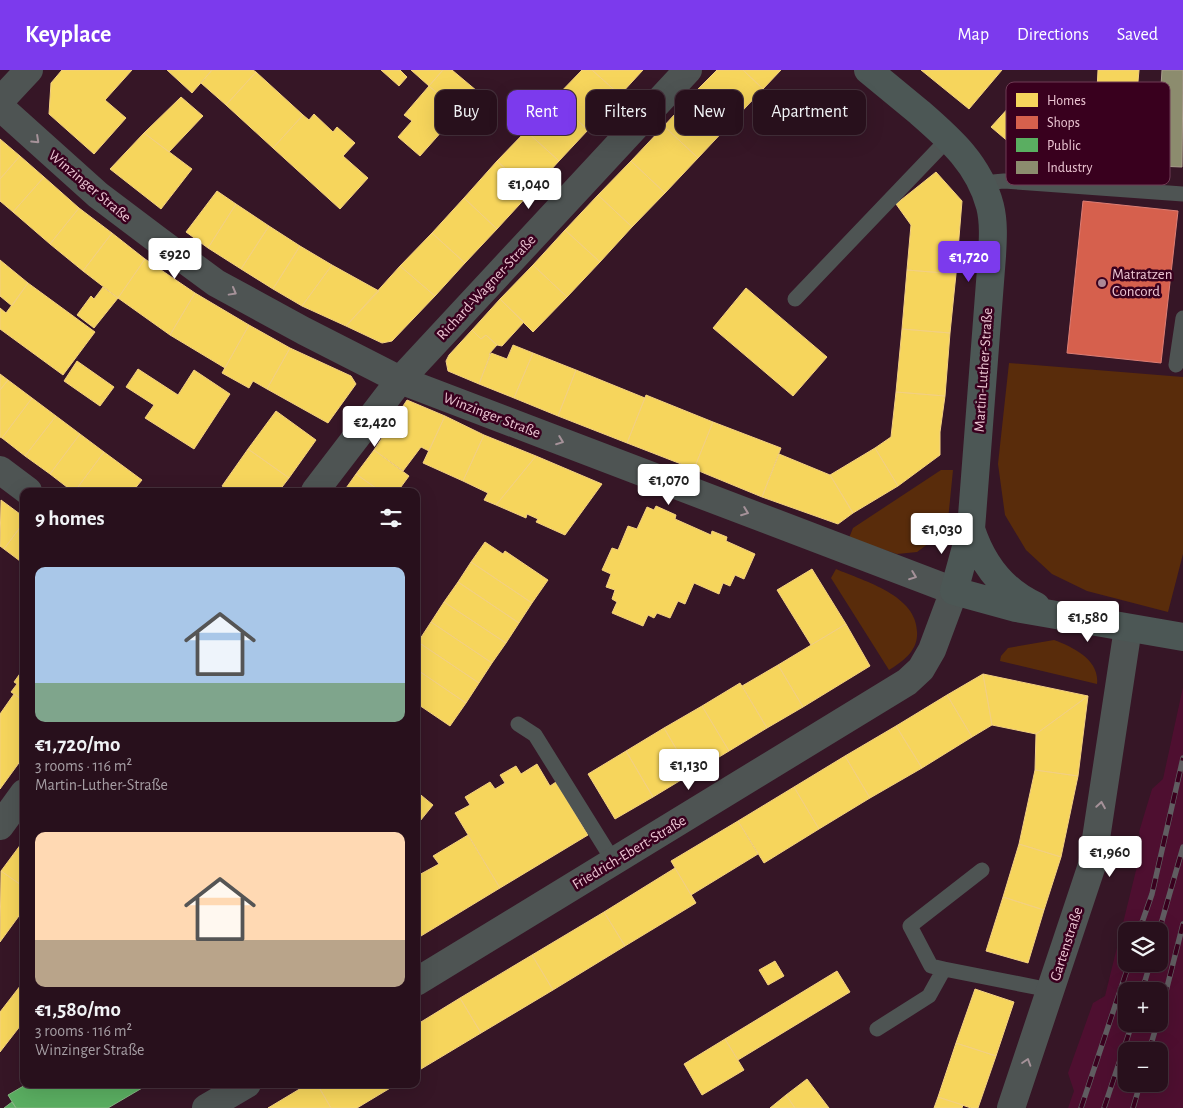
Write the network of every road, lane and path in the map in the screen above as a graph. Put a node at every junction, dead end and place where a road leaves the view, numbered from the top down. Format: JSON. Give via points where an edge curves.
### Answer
{"nodes":[{"id":1,"x":28,"y":70,"type":"edge"},
{"id":2,"x":688,"y":70,"type":"edge"},
{"id":3,"x":868,"y":70,"type":"edge"},
{"id":4,"x":0,"y":101,"type":"edge"},
{"id":5,"x":0,"y":107,"type":"edge"},
{"id":6,"x":949,"y":138,"type":"junction"},
{"id":7,"x":1006,"y":181,"type":"edge"},
{"id":8,"x":982,"y":183,"type":"junction"},
{"id":9,"x":1059,"y":185,"type":"edge"},
{"id":10,"x":1183,"y":194,"type":"edge"},
{"id":11,"x":795,"y":299,"type":"dead end"},
{"id":12,"x":1183,"y":318,"type":"edge"},
{"id":13,"x":1176,"y":365,"type":"dead end"},
{"id":14,"x":400,"y":380,"type":"junction"},
{"id":15,"x":0,"y":470,"type":"edge"},
{"id":16,"x":24,"y":488,"type":"edge"},
{"id":17,"x":317,"y":488,"type":"edge"},
{"id":18,"x":971,"y":529,"type":"junction"},
{"id":19,"x":954,"y":592,"type":"junction"},
{"id":20,"x":1055,"y":616,"type":"junction"},
{"id":21,"x":1128,"y":628,"type":"junction"},
{"id":22,"x":1183,"y":637,"type":"edge"},
{"id":23,"x":518,"y":724,"type":"dead end"},
{"id":24,"x":20,"y":798,"type":"edge"},
{"id":25,"x":0,"y":826,"type":"edge"},
{"id":26,"x":614,"y":862,"type":"junction"},
{"id":27,"x":982,"y":870,"type":"dead end"},
{"id":28,"x":944,"y":969,"type":"junction"},
{"id":29,"x":420,"y":980,"type":"edge"},
{"id":30,"x":1050,"y":990,"type":"junction"},
{"id":31,"x":877,"y":1029,"type":"dead end"},
{"id":32,"x":240,"y":1088,"type":"edge"},
{"id":33,"x":206,"y":1108,"type":"edge"},
{"id":34,"x":1011,"y":1108,"type":"edge"}],
"edges":[{"from":1,"to":4,"type":"street"},
{"from":2,"to":14,"type":"street","name":"Richard-Wagner-Straße"},
{"from":3,"to":6,"type":"street","name":"Martin-Luther-Straße"},
{"from":5,"to":14,"type":"street","name":"Winzinger Straße","one_way":true,"via":[[98,196],[216,283]]},
{"from":6,"to":8,"type":"street","name":"Martin-Luther-Straße"},
{"from":6,"to":11,"type":"lane"},
{"from":7,"to":8,"type":"lane"},
{"from":8,"to":18,"type":"street","name":"Martin-Luther-Straße","via":[[990,206],[993,239]]},
{"from":9,"to":10,"type":"lane"},
{"from":12,"to":13,"type":"lane"},
{"from":14,"to":17,"type":"street","name":"Richard-Wagner-Straße"},
{"from":14,"to":19,"type":"street","name":"Winzinger Straße","one_way":true},
{"from":15,"to":16,"type":"street"},
{"from":18,"to":19,"type":"street","name":"Martin-Luther-Straße"},
{"from":18,"to":20,"type":"street","name":"Martin-Luther-Straße","via":[[976,546],[1001,582],[1028,602]]},
{"from":19,"to":20,"type":"street"},
{"from":19,"to":26,"type":"street","name":"Friedrich-Ebert-Straße","via":[[932,650],[921,670],[907,682]]},
{"from":20,"to":21,"type":"street"},
{"from":21,"to":22,"type":"street"},
{"from":30,"to":21,"type":"street","name":"Gartenstraße","one_way":true,"via":[[1092,865]]},
{"from":23,"to":26,"type":"lane","via":[[535,736]]},
{"from":24,"to":25,"type":"street"},
{"from":26,"to":29,"type":"street","name":"Friedrich-Ebert-Straße"},
{"from":27,"to":28,"type":"lane","via":[[910,926],[931,966]]},
{"from":28,"to":30,"type":"lane"},
{"from":28,"to":31,"type":"lane","via":[[929,996]]},
{"from":34,"to":30,"type":"street","name":"Gartenstraße","one_way":true},
{"from":32,"to":33,"type":"street"}]}
